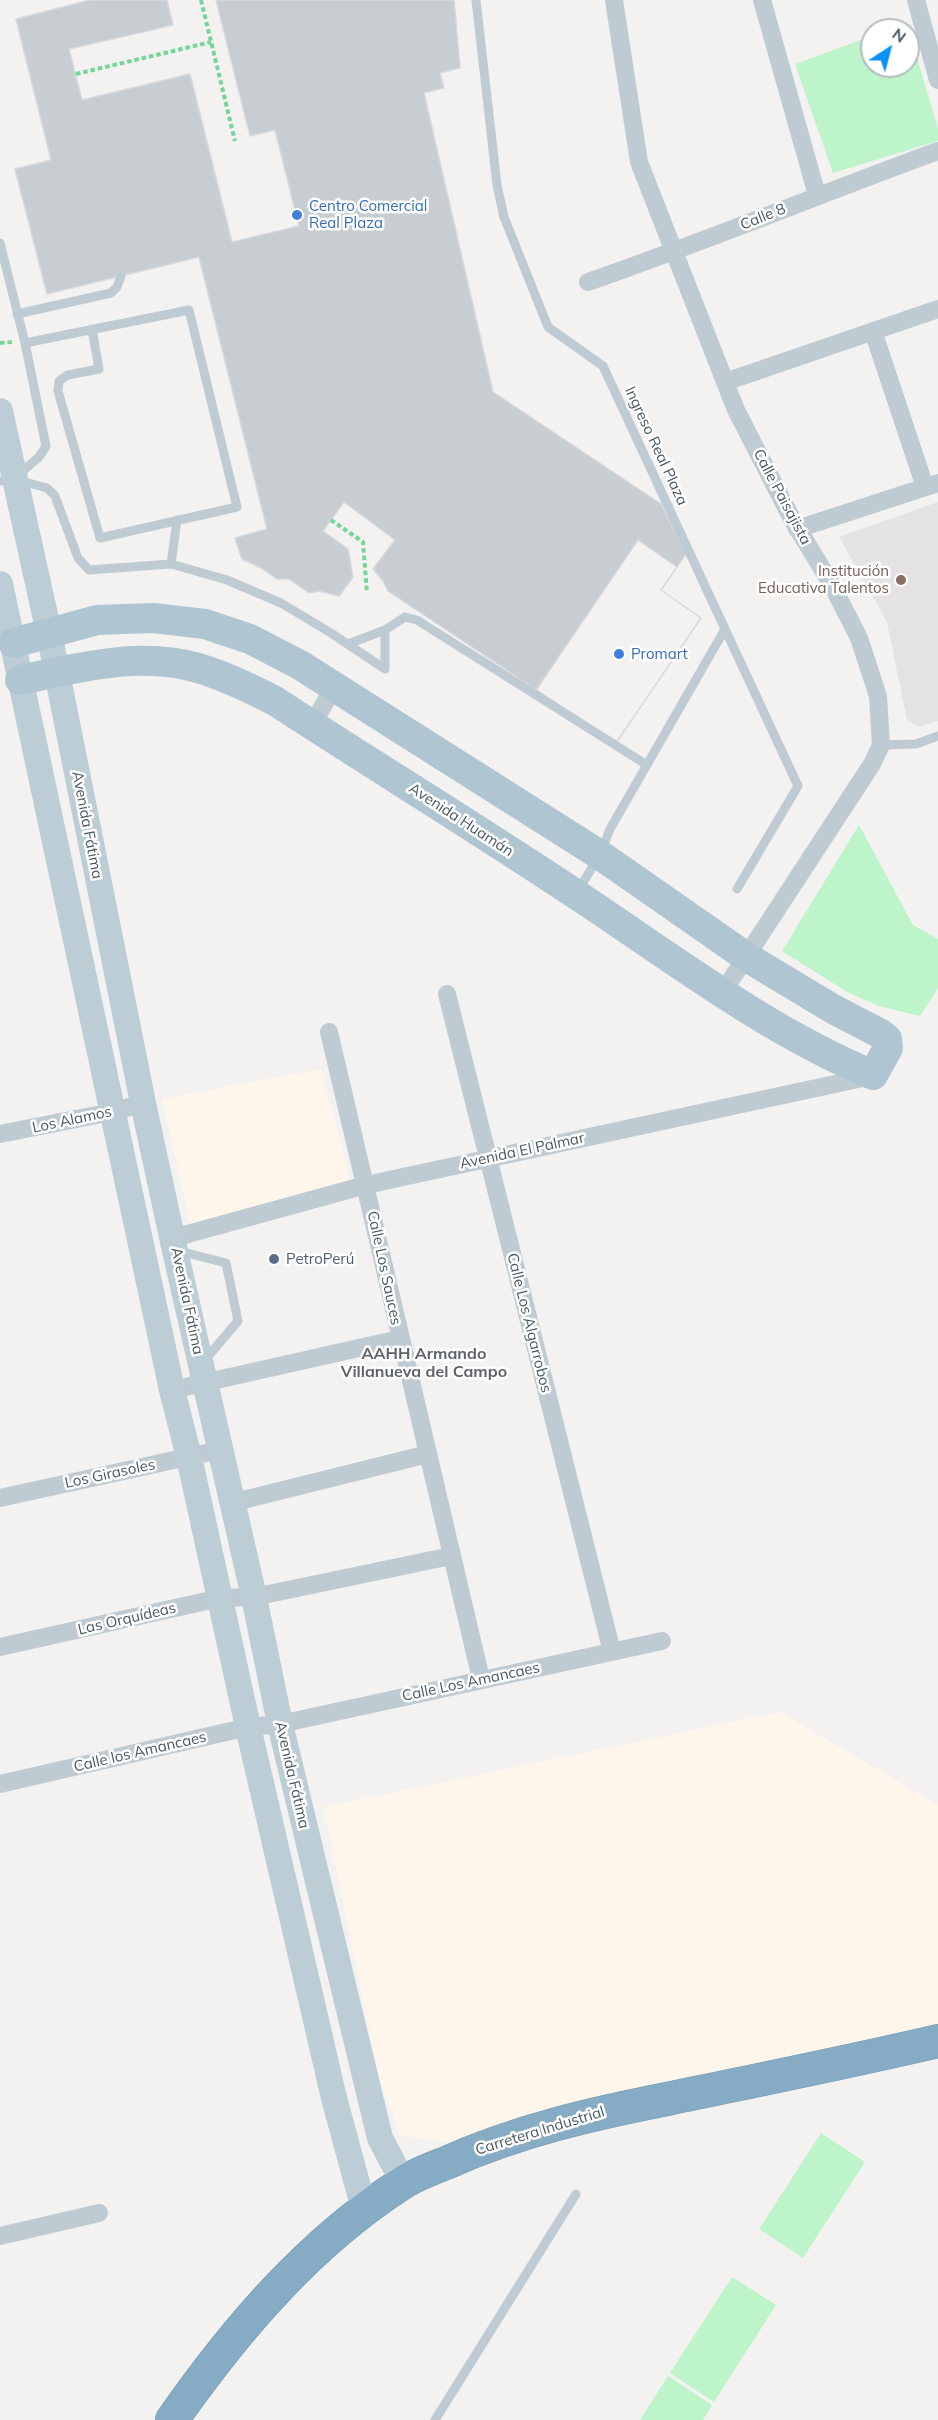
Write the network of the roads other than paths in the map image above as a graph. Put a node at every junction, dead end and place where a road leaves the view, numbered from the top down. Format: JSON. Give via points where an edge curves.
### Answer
{"nodes":[{"id":1,"x":476,"y":0,"type":"edge"},
{"id":2,"x":615,"y":0,"type":"edge"},
{"id":3,"x":762,"y":0,"type":"edge"},
{"id":4,"x":916,"y":0,"type":"edge"},
{"id":5,"x":938,"y":80,"type":"edge"},
{"id":6,"x":938,"y":151,"type":"edge"},
{"id":7,"x":817,"y":195,"type":"junction"},
{"id":8,"x":0,"y":243,"type":"edge"},
{"id":9,"x":674,"y":252,"type":"junction"},
{"id":10,"x":121,"y":276,"type":"dead end"},
{"id":11,"x":588,"y":282,"type":"dead end"},
{"id":12,"x":938,"y":309,"type":"edge"},
{"id":13,"x":17,"y":314,"type":"junction"},
{"id":14,"x":92,"y":329,"type":"junction"},
{"id":15,"x":873,"y":331,"type":"junction"},
{"id":16,"x":25,"y":343,"type":"junction"},
{"id":17,"x":725,"y":382,"type":"junction"},
{"id":18,"x":0,"y":411,"type":"edge"},
{"id":19,"x":7,"y":480,"type":"edge"},
{"id":20,"x":931,"y":485,"type":"edge"},
{"id":21,"x":177,"y":520,"type":"junction"},
{"id":22,"x":797,"y":529,"type":"junction"},
{"id":23,"x":171,"y":564,"type":"junction"},
{"id":24,"x":0,"y":585,"type":"edge"},
{"id":25,"x":725,"y":629,"type":"junction"},
{"id":26,"x":385,"y":630,"type":"junction"},
{"id":27,"x":49,"y":633,"type":"junction"},
{"id":28,"x":13,"y":643,"type":"junction"},
{"id":29,"x":348,"y":644,"type":"junction"},
{"id":30,"x":57,"y":672,"type":"junction"},
{"id":31,"x":20,"y":680,"type":"junction"},
{"id":32,"x":334,"y":687,"type":"junction"},
{"id":33,"x":312,"y":725,"type":"junction"},
{"id":34,"x":938,"y":736,"type":"edge"},
{"id":35,"x":881,"y":745,"type":"junction"},
{"id":36,"x":647,"y":765,"type":"junction"},
{"id":37,"x":600,"y":855,"type":"junction"},
{"id":38,"x":96,"y":867,"type":"junction"},
{"id":39,"x":61,"y":874,"type":"junction"},
{"id":40,"x":736,"y":889,"type":"dead end"},
{"id":41,"x":576,"y":894,"type":"junction"},
{"id":42,"x":745,"y":956,"type":"junction"},
{"id":43,"x":723,"y":992,"type":"junction"},
{"id":44,"x":447,"y":994,"type":"dead end"},
{"id":45,"x":329,"y":1032,"type":"dead end"},
{"id":46,"x":873,"y":1076,"type":"junction"},
{"id":47,"x":143,"y":1103,"type":"junction"},
{"id":48,"x":112,"y":1112,"type":"junction"},
{"id":49,"x":0,"y":1134,"type":"edge"},
{"id":50,"x":487,"y":1158,"type":"junction"},
{"id":51,"x":366,"y":1185,"type":"junction"},
{"id":52,"x":174,"y":1244,"type":"junction"},
{"id":53,"x":399,"y":1339,"type":"junction"},
{"id":54,"x":203,"y":1373,"type":"junction"},
{"id":55,"x":172,"y":1390,"type":"junction"},
{"id":56,"x":220,"y":1450,"type":"junction"},
{"id":57,"x":428,"y":1454,"type":"junction"},
{"id":58,"x":189,"y":1457,"type":"junction"},
{"id":59,"x":0,"y":1498,"type":"edge"},
{"id":60,"x":231,"y":1503,"type":"junction"},
{"id":61,"x":451,"y":1556,"type":"junction"},
{"id":62,"x":254,"y":1597,"type":"junction"},
{"id":63,"x":220,"y":1598,"type":"junction"},
{"id":64,"x":662,"y":1641,"type":"dead end"},
{"id":65,"x":0,"y":1647,"type":"edge"},
{"id":66,"x":612,"y":1652,"type":"junction"},
{"id":67,"x":481,"y":1679,"type":"junction"},
{"id":68,"x":280,"y":1724,"type":"junction"},
{"id":69,"x":248,"y":1727,"type":"junction"},
{"id":70,"x":0,"y":1784,"type":"edge"},
{"id":71,"x":938,"y":2041,"type":"edge"},
{"id":72,"x":403,"y":2182,"type":"junction"},
{"id":73,"x":576,"y":2194,"type":"dead end"},
{"id":74,"x":364,"y":2209,"type":"junction"},
{"id":75,"x":99,"y":2213,"type":"dead end"},
{"id":76,"x":0,"y":2236,"type":"edge"},
{"id":77,"x":172,"y":2420,"type":"edge"},
{"id":78,"x":435,"y":2420,"type":"edge"}],
"edges":[{"from":1,"to":25,"type":"lane","name":"Ingreso Real Plaza","via":[[497,185],[504,217],[543,316],[548,327],[603,366]]},
{"from":2,"to":9,"type":"street","name":"Calle Paisajista","via":[[639,162]]},
{"from":3,"to":7,"type":"street"},
{"from":4,"to":5,"type":"street"},
{"from":6,"to":7,"type":"street","name":"Calle 8"},
{"from":7,"to":9,"type":"street","name":"Calle 8"},
{"from":8,"to":13,"type":"lane"},
{"from":9,"to":11,"type":"street","name":"Calle 8"},
{"from":9,"to":17,"type":"street","name":"Calle Paisajista"},
{"from":10,"to":13,"type":"lane","via":[[111,292]]},
{"from":12,"to":15,"type":"street"},
{"from":13,"to":16,"type":"lane"},
{"from":14,"to":16,"type":"lane"},
{"from":14,"to":21,"type":"lane","via":[[99,369],[68,375],[59,381],[58,391],[100,538]]},
{"from":14,"to":21,"type":"lane","via":[[189,310],[237,507]]},
{"from":15,"to":17,"type":"street"},
{"from":15,"to":20,"type":"street"},
{"from":16,"to":19,"type":"lane","via":[[46,446],[39,457]]},
{"from":17,"to":22,"type":"street","name":"Calle Paisajista"},
{"from":18,"to":19,"type":"main road","name":"Avenida Fátima"},
{"from":19,"to":23,"type":"lane","via":[[47,488],[55,496],[78,558],[89,570]]},
{"from":19,"to":27,"type":"main road","name":"Avenida Fátima"},
{"from":20,"to":22,"type":"street"},
{"from":21,"to":23,"type":"lane"},
{"from":22,"to":35,"type":"street","name":"Calle Paisajista","via":[[859,638],[878,696]]},
{"from":23,"to":29,"type":"lane","via":[[227,580],[281,603]]},
{"from":24,"to":28,"type":"main road"},
{"from":25,"to":36,"type":"lane"},
{"from":25,"to":40,"type":"lane","name":"Ingreso Real Plaza","via":[[798,786]]},
{"from":26,"to":29,"type":"lane"},
{"from":26,"to":29,"type":"lane","via":[[385,669]]},
{"from":26,"to":36,"type":"lane","via":[[405,617],[417,620]]},
{"from":27,"to":28,"type":"main road"},
{"from":27,"to":30,"type":"main road","name":"Avenida Fátima"},
{"from":27,"to":32,"type":"main road","via":[[98,620],[153,618],[204,624],[250,639]]},
{"from":28,"to":31,"type":"main road"},
{"from":30,"to":31,"type":"main road","name":"Avenida Huamán"},
{"from":30,"to":33,"type":"main road","name":"Avenida Huamán","via":[[148,661],[196,667],[237,682]]},
{"from":30,"to":38,"type":"main road","name":"Avenida Fátima"},
{"from":31,"to":39,"type":"main road"},
{"from":32,"to":33,"type":"street"},
{"from":32,"to":37,"type":"main road"},
{"from":33,"to":41,"type":"main road","name":"Avenida Huamán"},
{"from":34,"to":35,"type":"lane","via":[[916,744]]},
{"from":35,"to":42,"type":"street","name":"Calle Paisajista","via":[[873,764]]},
{"from":36,"to":37,"type":"lane","via":[[610,829]]},
{"from":37,"to":41,"type":"lane"},
{"from":37,"to":42,"type":"main road"},
{"from":38,"to":39,"type":"main road"},
{"from":38,"to":47,"type":"main road","name":"Avenida Fátima"},
{"from":39,"to":48,"type":"main road"},
{"from":41,"to":43,"type":"main road","name":"Avenida Huamán"},
{"from":42,"to":43,"type":"street","name":"Calle Paisajista"},
{"from":42,"to":46,"type":"main road","via":[[887,1039],[888,1048]]},
{"from":43,"to":46,"type":"main road","name":"Avenida Huamán","via":[[788,1034]]},
{"from":44,"to":50,"type":"street","name":"Calle Los Algarrobos"},
{"from":45,"to":51,"type":"street","name":"Calle Los Sauces"},
{"from":46,"to":50,"type":"street","name":"Avenida El Palmar"},
{"from":47,"to":48,"type":"street","name":"Los Alamos"},
{"from":47,"to":52,"type":"main road","name":"Avenida Fátima"},
{"from":48,"to":49,"type":"street","name":"Los Alamos"},
{"from":48,"to":55,"type":"main road"},
{"from":50,"to":51,"type":"street","name":"Avenida El Palmar"},
{"from":50,"to":66,"type":"street","name":"Calle Los Algarrobos"},
{"from":51,"to":52,"type":"street","name":"Avenida El Palmar"},
{"from":51,"to":53,"type":"street","name":"Calle Los Sauces"},
{"from":52,"to":54,"type":"main road","name":"Avenida Fátima"},
{"from":52,"to":54,"type":"lane","via":[[226,1263],[238,1321]]},
{"from":53,"to":54,"type":"street"},
{"from":53,"to":57,"type":"street","name":"Calle Los Sauces"},
{"from":54,"to":55,"type":"street"},
{"from":54,"to":56,"type":"main road","name":"Avenida Fátima"},
{"from":55,"to":58,"type":"main road"},
{"from":56,"to":58,"type":"street","name":"Los Girasoles"},
{"from":56,"to":60,"type":"main road","name":"Avenida Fátima"},
{"from":57,"to":60,"type":"street"},
{"from":57,"to":61,"type":"street","name":"Calle Los Sauces"},
{"from":58,"to":59,"type":"street","name":"Los Girasoles"},
{"from":58,"to":63,"type":"main road"},
{"from":60,"to":62,"type":"main road","name":"Avenida Fátima"},
{"from":61,"to":62,"type":"street","name":"Las Orquídeas"},
{"from":61,"to":67,"type":"street","name":"Calle Los Sauces"},
{"from":62,"to":63,"type":"street","name":"Las Orquídeas"},
{"from":62,"to":68,"type":"main road","name":"Avenida Fátima"},
{"from":63,"to":65,"type":"street","name":"Las Orquídeas"},
{"from":63,"to":69,"type":"main road"},
{"from":64,"to":66,"type":"street","name":"Calle Los Amancaes"},
{"from":66,"to":67,"type":"street","name":"Calle Los Amancaes"},
{"from":67,"to":68,"type":"street","name":"Calle Los Amancaes"},
{"from":68,"to":69,"type":"street","name":"Calle los Amancaes"},
{"from":68,"to":72,"type":"main road","name":"Avenida Fátima","via":[[380,2138]]},
{"from":69,"to":70,"type":"street","name":"Calle los Amancaes"},
{"from":69,"to":74,"type":"main road","via":[[334,2098]]},
{"from":71,"to":72,"type":"highway","name":"Carretera Industrial","via":[[583,2116],[487,2145]]},
{"from":72,"to":74,"type":"highway","name":"Carretera Industrial"},
{"from":73,"to":78,"type":"lane"},
{"from":74,"to":77,"type":"highway","name":"Carretera Industrial","via":[[306,2260],[249,2320]]},
{"from":75,"to":76,"type":"street"}]}
